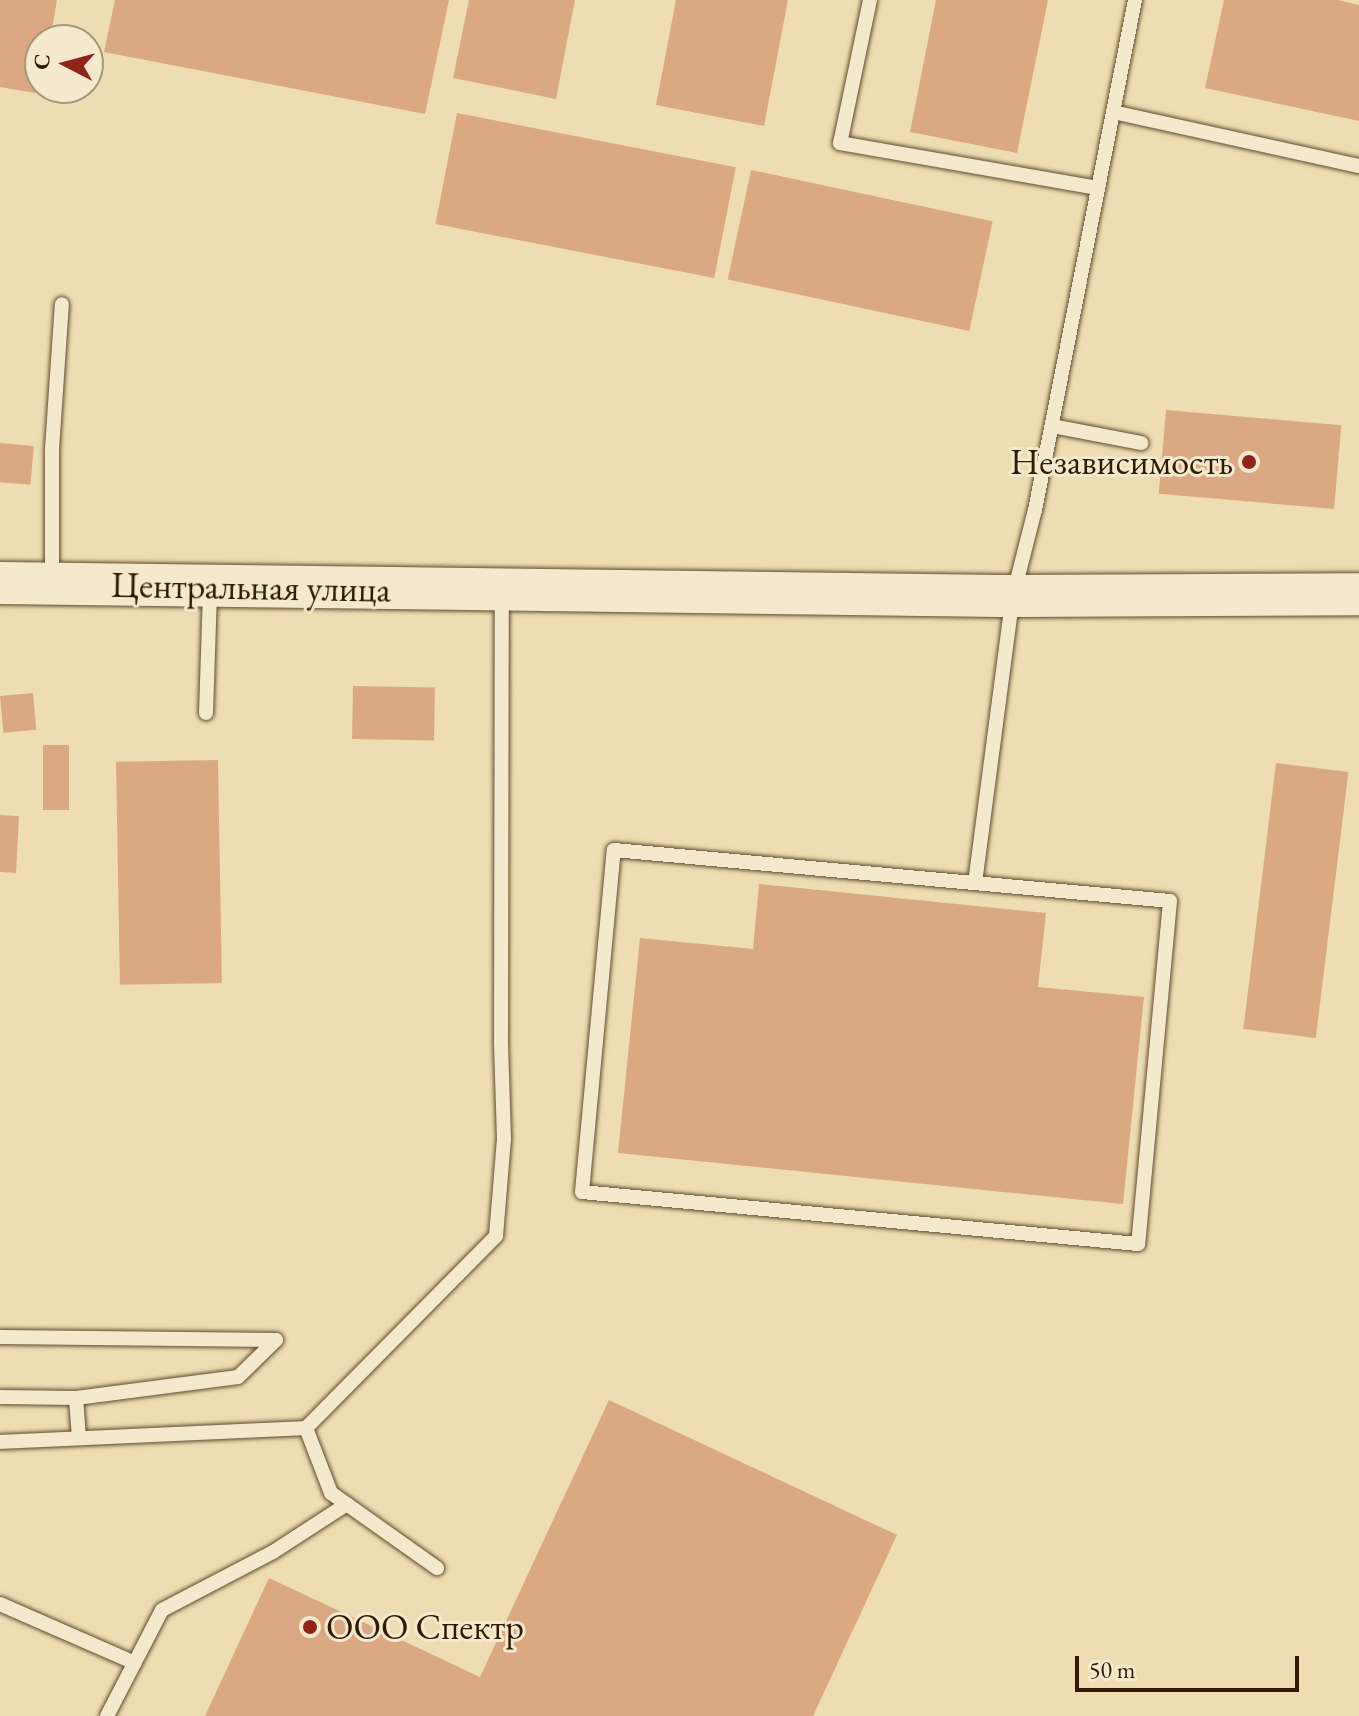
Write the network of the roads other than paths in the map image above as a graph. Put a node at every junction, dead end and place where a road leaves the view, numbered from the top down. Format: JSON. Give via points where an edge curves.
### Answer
{"nodes":[{"id":1,"x":870,"y":0,"type":"edge"},
{"id":2,"x":1135,"y":0,"type":"edge"},
{"id":3,"x":1113,"y":112,"type":"junction"},
{"id":4,"x":1359,"y":166,"type":"edge"},
{"id":5,"x":1098,"y":188,"type":"junction"},
{"id":6,"x":62,"y":304,"type":"dead end"},
{"id":7,"x":1052,"y":426,"type":"junction"},
{"id":8,"x":1141,"y":443,"type":"dead end"},
{"id":9,"x":0,"y":583,"type":"edge"},
{"id":10,"x":52,"y":584,"type":"junction"},
{"id":11,"x":210,"y":587,"type":"junction"},
{"id":12,"x":502,"y":590,"type":"junction"},
{"id":13,"x":1359,"y":594,"type":"edge"},
{"id":14,"x":1013,"y":596,"type":"junction"},
{"id":15,"x":206,"y":713,"type":"dead end"},
{"id":16,"x":975,"y":883,"type":"junction"},
{"id":17,"x":0,"y":1337,"type":"edge"},
{"id":18,"x":0,"y":1397,"type":"edge"},
{"id":19,"x":76,"y":1398,"type":"junction"},
{"id":20,"x":306,"y":1428,"type":"junction"},
{"id":21,"x":79,"y":1438,"type":"junction"},
{"id":22,"x":0,"y":1442,"type":"edge"},
{"id":23,"x":347,"y":1504,"type":"junction"},
{"id":24,"x":437,"y":1568,"type":"dead end"},
{"id":25,"x":0,"y":1604,"type":"edge"},
{"id":26,"x":135,"y":1663,"type":"junction"},
{"id":27,"x":107,"y":1716,"type":"edge"}],
"edges":[{"from":1,"to":5,"type":"lane","via":[[840,143]]},
{"from":2,"to":3,"type":"lane"},
{"from":3,"to":4,"type":"lane"},
{"from":3,"to":5,"type":"lane"},
{"from":5,"to":7,"type":"lane"},
{"from":6,"to":10,"type":"lane","via":[[52,449]]},
{"from":7,"to":8,"type":"lane"},
{"from":7,"to":14,"type":"lane"},
{"from":9,"to":10,"type":"main road","name":"Центральная улица"},
{"from":10,"to":11,"type":"main road","name":"Центральная улица"},
{"from":11,"to":12,"type":"main road","name":"Центральная улица"},
{"from":11,"to":15,"type":"lane"},
{"from":12,"to":14,"type":"main road","name":"Центральная улица"},
{"from":12,"to":20,"type":"lane","via":[[504,1139],[496,1236]]},
{"from":13,"to":14,"type":"main road","name":"Центральная улица"},
{"from":14,"to":16,"type":"lane"},
{"from":16,"to":16,"type":"lane","via":[[614,850],[582,1192],[1138,1244],[1170,901]]},
{"from":17,"to":19,"type":"lane","via":[[276,1340],[238,1377]]},
{"from":18,"to":19,"type":"lane"},
{"from":19,"to":21,"type":"lane"},
{"from":20,"to":21,"type":"lane"},
{"from":20,"to":23,"type":"lane","via":[[331,1493]]},
{"from":21,"to":22,"type":"lane"},
{"from":23,"to":24,"type":"lane"},
{"from":23,"to":26,"type":"lane","via":[[273,1552],[162,1610]]},
{"from":25,"to":26,"type":"lane"},
{"from":26,"to":27,"type":"lane"}]}
